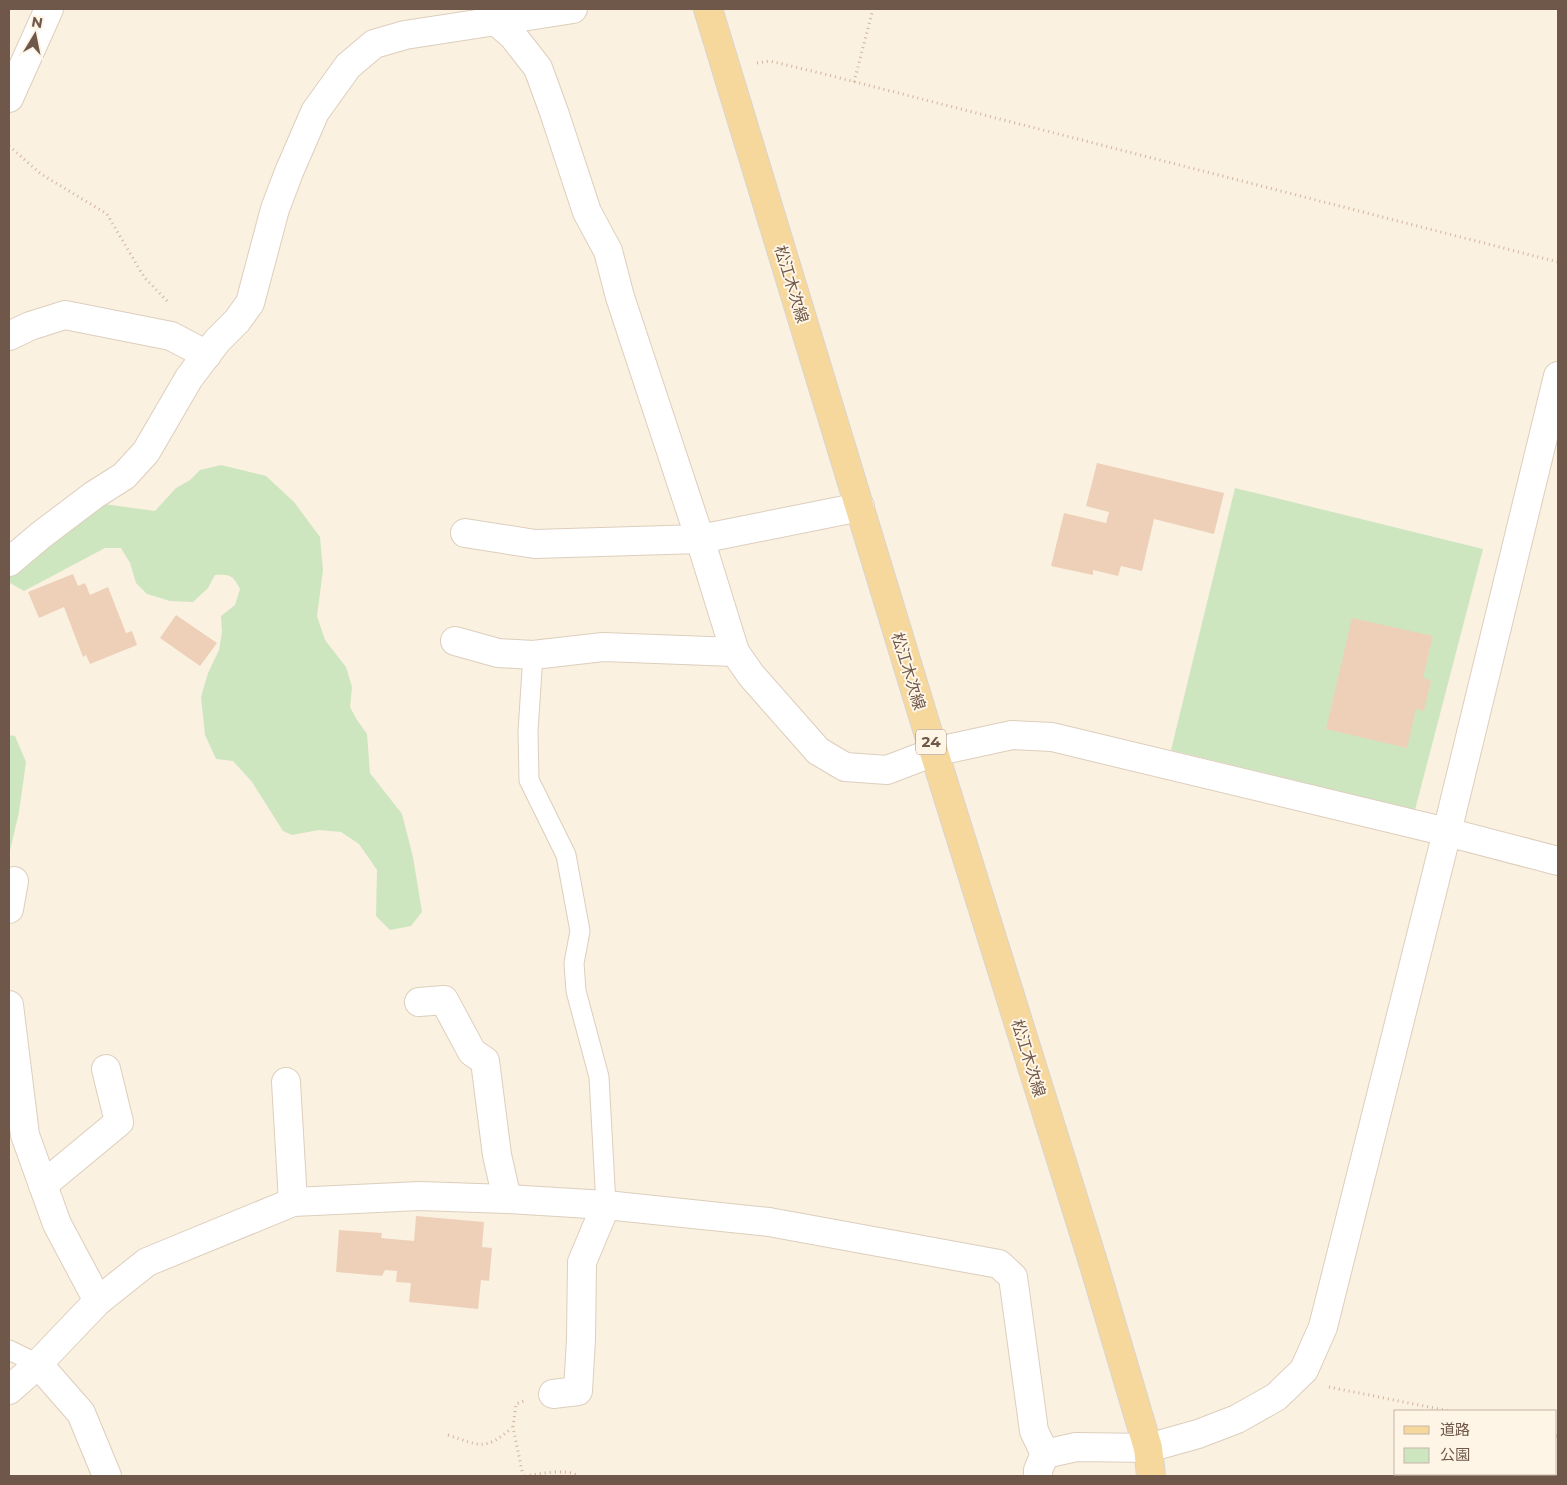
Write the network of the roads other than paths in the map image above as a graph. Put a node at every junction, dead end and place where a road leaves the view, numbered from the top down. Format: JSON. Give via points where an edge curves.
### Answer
{"nodes":[{"id":1,"x":49,"y":9,"type":"edge"},
{"id":2,"x":573,"y":9,"type":"edge"},
{"id":3,"x":708,"y":9,"type":"edge"},
{"id":4,"x":495,"y":15,"type":"edge"},
{"id":5,"x":9,"y":98,"type":"edge"},
{"id":6,"x":9,"y":336,"type":"edge"},
{"id":7,"x":207,"y":355,"type":"junction"},
{"id":8,"x":1558,"y":376,"type":"edge"},
{"id":9,"x":860,"y":507,"type":"junction"},
{"id":10,"x":465,"y":533,"type":"dead end"},
{"id":11,"x":700,"y":539,"type":"junction"},
{"id":12,"x":9,"y":562,"type":"edge"},
{"id":13,"x":455,"y":641,"type":"dead end"},
{"id":14,"x":735,"y":652,"type":"junction"},
{"id":15,"x":533,"y":655,"type":"junction"},
{"id":16,"x":934,"y":752,"type":"junction"},
{"id":17,"x":1447,"y":832,"type":"junction"},
{"id":18,"x":1558,"y":861,"type":"edge"},
{"id":19,"x":14,"y":881,"type":"dead end"},
{"id":20,"x":9,"y":909,"type":"edge"},
{"id":21,"x":420,"y":1002,"type":"dead end"},
{"id":22,"x":9,"y":1005,"type":"edge"},
{"id":23,"x":106,"y":1069,"type":"dead end"},
{"id":24,"x":286,"y":1082,"type":"dead end"},
{"id":25,"x":43,"y":1185,"type":"junction"},
{"id":26,"x":507,"y":1199,"type":"junction"},
{"id":27,"x":292,"y":1202,"type":"junction"},
{"id":28,"x":606,"y":1205,"type":"junction"},
{"id":29,"x":98,"y":1301,"type":"junction"},
{"id":30,"x":9,"y":1350,"type":"edge"},
{"id":31,"x":38,"y":1364,"type":"junction"},
{"id":32,"x":9,"y":1390,"type":"edge"},
{"id":33,"x":553,"y":1394,"type":"road end"},
{"id":34,"x":1148,"y":1448,"type":"junction"},
{"id":35,"x":1042,"y":1465,"type":"edge"},
{"id":36,"x":107,"y":1476,"type":"edge"},
{"id":37,"x":1150,"y":1476,"type":"edge"}],
"edges":[{"from":1,"to":5,"type":"street"},
{"from":2,"to":4,"type":"street"},
{"from":3,"to":9,"type":"main road","name":"松江木次線","number":"24"},
{"from":4,"to":7,"type":"street","via":[[374,44],[348,66],[315,112],[289,172],[275,209],[250,303]]},
{"from":4,"to":11,"type":"street","via":[[538,68],[587,212],[608,251],[620,298]]},
{"from":6,"to":7,"type":"street","via":[[64,315],[171,336]]},
{"from":7,"to":12,"type":"street","via":[[189,378],[146,452],[124,476],[94,495]]},
{"from":8,"to":17,"type":"street"},
{"from":9,"to":11,"type":"street"},
{"from":9,"to":16,"type":"main road","name":"松江木次線","number":"24"},
{"from":10,"to":11,"type":"street","via":[[534,544]]},
{"from":11,"to":14,"type":"street"},
{"from":13,"to":15,"type":"street","via":[[498,653]]},
{"from":14,"to":15,"type":"street","via":[[602,647]]},
{"from":14,"to":16,"type":"street","via":[[751,675],[818,751],[845,767],[888,770]]},
{"from":15,"to":28,"type":"lane","via":[[528,731],[529,780],[566,855],[580,931],[574,963],[576,990],[599,1077]]},
{"from":16,"to":17,"type":"street","via":[[1012,735],[1052,737]]},
{"from":16,"to":34,"type":"main road","name":"松江木次線","number":"24"},
{"from":17,"to":18,"type":"street"},
{"from":17,"to":34,"type":"street","via":[[1323,1328],[1304,1370],[1276,1397],[1237,1419]]},
{"from":19,"to":20,"type":"street"},
{"from":21,"to":26,"type":"street","via":[[444,1000],[472,1052],[485,1061],[497,1155]]},
{"from":22,"to":25,"type":"street","via":[[25,1134]]},
{"from":23,"to":25,"type":"street","via":[[119,1122]]},
{"from":24,"to":27,"type":"street"},
{"from":25,"to":29,"type":"street","via":[[57,1224]]},
{"from":26,"to":27,"type":"street","via":[[420,1196]]},
{"from":26,"to":28,"type":"street"},
{"from":27,"to":29,"type":"street","via":[[146,1262]]},
{"from":28,"to":33,"type":"street","via":[[582,1262],[578,1391]]},
{"from":28,"to":35,"type":"street","via":[[769,1222],[999,1264],[1014,1277],[1034,1431]]},
{"from":29,"to":31,"type":"street"},
{"from":30,"to":31,"type":"lane"},
{"from":31,"to":32,"type":"street"},
{"from":31,"to":36,"type":"street","via":[[81,1413]]},
{"from":34,"to":35,"type":"street","via":[[1076,1447]]},
{"from":34,"to":37,"type":"main road","name":"松江木次線","number":"24"}]}
